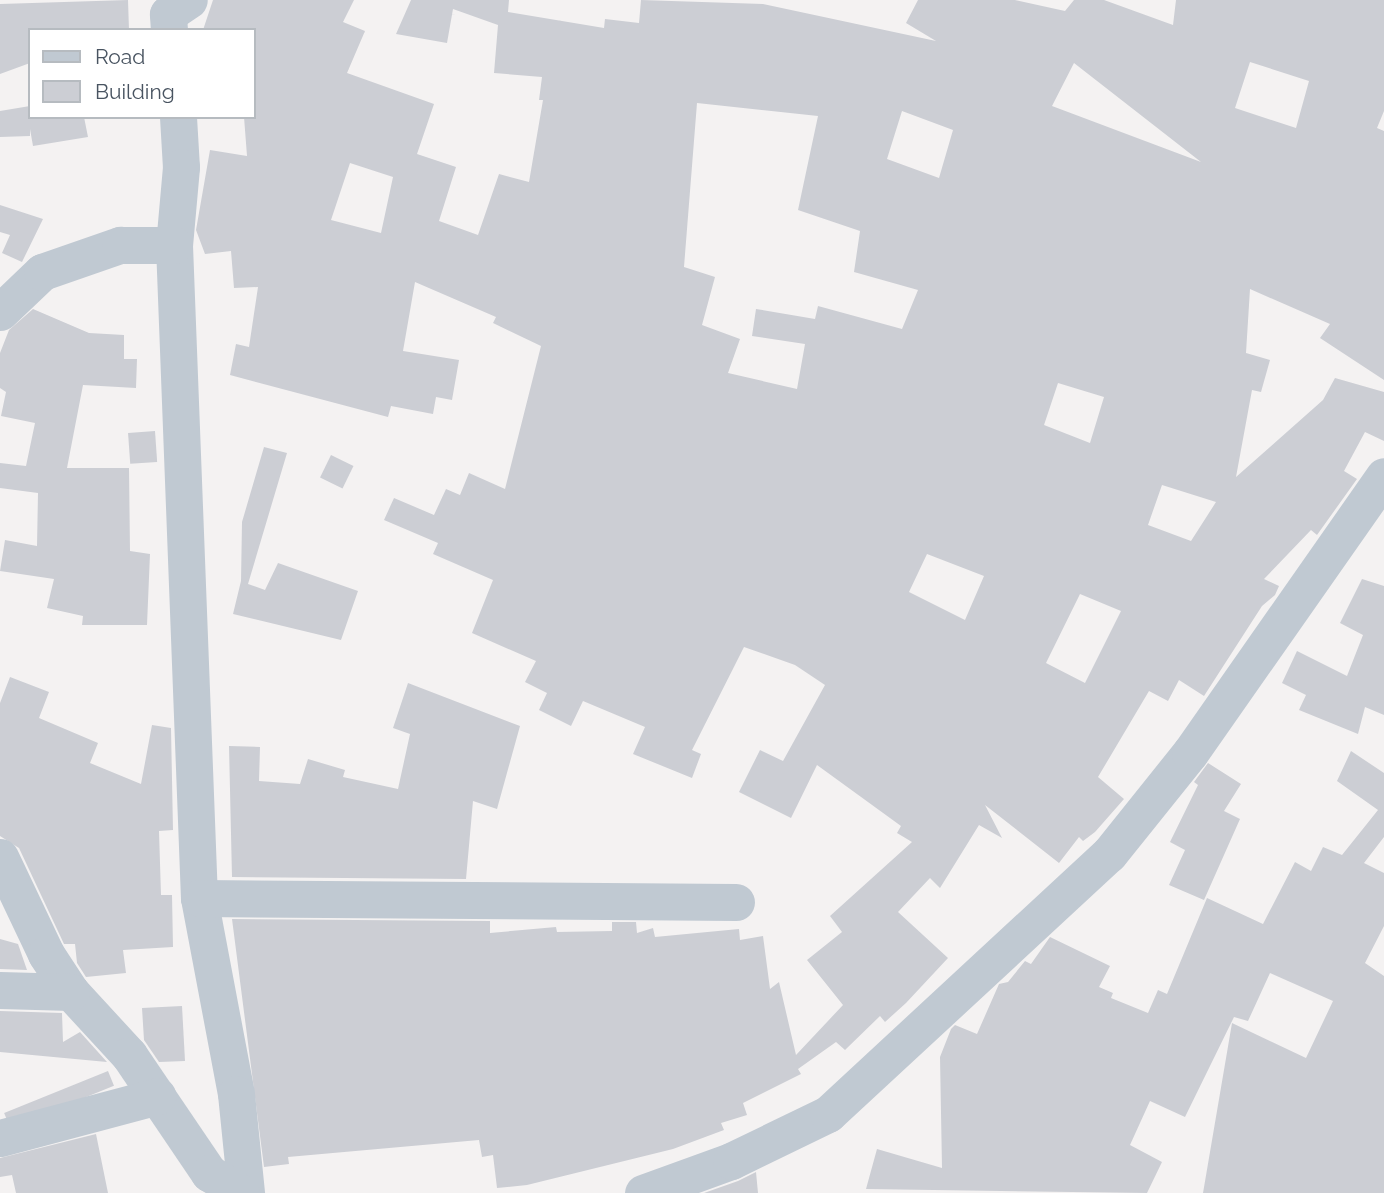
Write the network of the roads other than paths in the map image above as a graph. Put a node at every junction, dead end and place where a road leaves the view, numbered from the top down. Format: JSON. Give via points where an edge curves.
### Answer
{"nodes":[{"id":1,"x":189,"y":0,"type":"edge"},
{"id":2,"x":169,"y":28,"type":"edge"},
{"id":3,"x":178,"y":119,"type":"edge"},
{"id":4,"x":174,"y":245,"type":"junction"},
{"id":5,"x":0,"y":312,"type":"edge"},
{"id":6,"x":1384,"y":476,"type":"edge"},
{"id":7,"x":0,"y":857,"type":"edge"},
{"id":8,"x":199,"y":898,"type":"junction"},
{"id":9,"x":736,"y":902,"type":"dead end"},
{"id":10,"x":0,"y":990,"type":"edge"},
{"id":11,"x":72,"y":992,"type":"junction"},
{"id":12,"x":158,"y":1096,"type":"junction"},
{"id":13,"x":0,"y":1139,"type":"edge"},
{"id":14,"x":241,"y":1193,"type":"edge"},
{"id":15,"x":246,"y":1193,"type":"edge"},
{"id":16,"x":643,"y":1193,"type":"edge"}],
"edges":[{"from":1,"to":2,"type":"street","via":[[168,14]]},
{"from":3,"to":4,"type":"street","via":[[181,167]]},
{"from":4,"to":5,"type":"street","via":[[120,245],[43,272]]},
{"from":4,"to":8,"type":"street"},
{"from":6,"to":16,"type":"street","via":[[1190,753],[1109,854],[828,1114],[731,1161]]},
{"from":7,"to":11,"type":"street","via":[[46,954]]},
{"from":8,"to":9,"type":"street"},
{"from":8,"to":15,"type":"street","via":[[236,1094]]},
{"from":10,"to":11,"type":"street"},
{"from":11,"to":12,"type":"street","via":[[129,1055]]},
{"from":12,"to":13,"type":"street"},
{"from":12,"to":14,"type":"street","via":[[209,1173]]}]}
